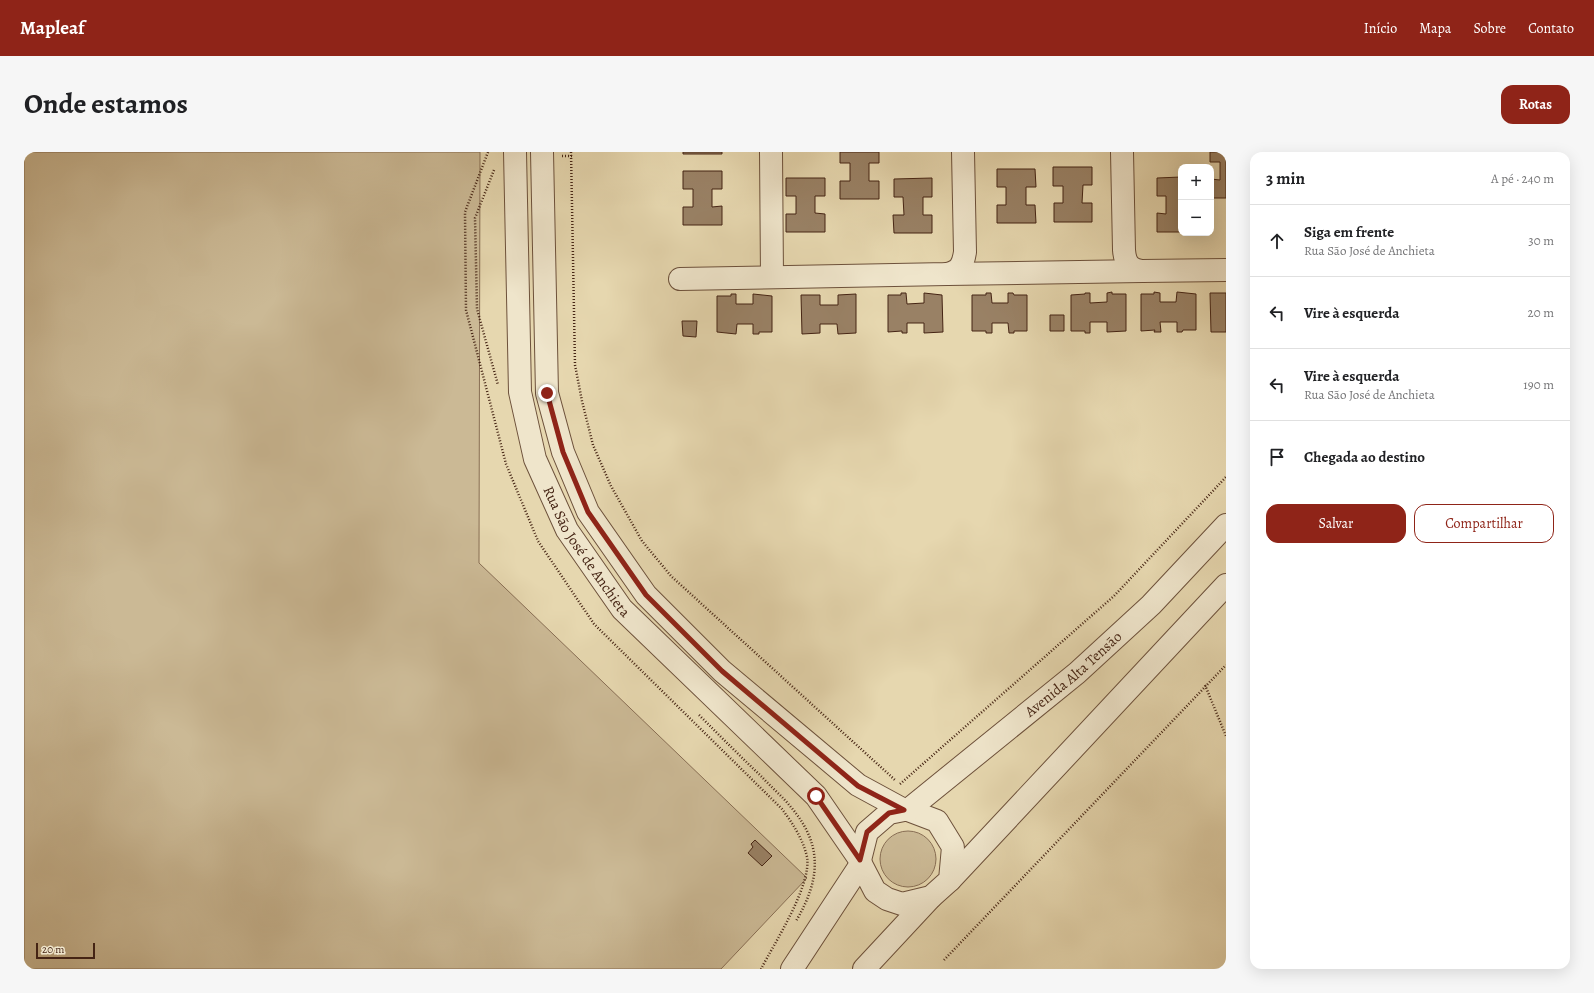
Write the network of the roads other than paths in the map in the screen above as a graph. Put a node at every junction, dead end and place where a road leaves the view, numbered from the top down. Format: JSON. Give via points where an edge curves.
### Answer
{"nodes":[{"id":1,"x":515,"y":152,"type":"edge"},
{"id":2,"x":542,"y":152,"type":"edge"},
{"id":3,"x":771,"y":152,"type":"edge"},
{"id":4,"x":963,"y":152,"type":"edge"},
{"id":5,"x":1122,"y":152,"type":"edge"},
{"id":6,"x":1226,"y":270,"type":"edge"},
{"id":7,"x":1142,"y":271,"type":"junction"},
{"id":8,"x":947,"y":274,"type":"junction"},
{"id":9,"x":772,"y":277,"type":"junction"},
{"id":10,"x":680,"y":279,"type":"dead end"},
{"id":11,"x":1226,"y":525,"type":"edge"},
{"id":12,"x":1226,"y":585,"type":"edge"},
{"id":13,"x":906,"y":810,"type":"junction"},
{"id":14,"x":860,"y":862,"type":"junction"},
{"id":15,"x":950,"y":880,"type":"junction"},
{"id":16,"x":931,"y":897,"type":"junction"},
{"id":17,"x":792,"y":969,"type":"edge"},
{"id":18,"x":864,"y":969,"type":"edge"}],
"edges":[{"from":1,"to":14,"type":"street","name":"Rua São José de Anchieta","via":[[520,392],[536,459],[567,530],[622,609],[816,796]]},
{"from":2,"to":13,"type":"street","name":"Rua São José de Anchieta","via":[[547,393],[563,452],[588,512],[646,595],[722,671],[858,786]]},
{"from":3,"to":9,"type":"street"},
{"from":4,"to":8,"type":"street","via":[[964,261],[955,272]]},
{"from":5,"to":7,"type":"street","via":[[1125,259],[1134,270]]},
{"from":6,"to":7,"type":"street"},
{"from":7,"to":8,"type":"street"},
{"from":8,"to":9,"type":"street"},
{"from":9,"to":10,"type":"street"},
{"from":11,"to":13,"type":"street","name":"Avenida Alta Tensāo","via":[[1151,605],[1077,673]]},
{"from":12,"to":15,"type":"street"},
{"from":13,"to":14,"type":"street","via":[[889,813],[867,832]]},
{"from":13,"to":15,"type":"street","via":[[937,821],[953,847]]},
{"from":14,"to":16,"type":"street","via":[[875,891],[887,899],[902,904]]},
{"from":14,"to":17,"type":"street"},
{"from":15,"to":16,"type":"street"},
{"from":16,"to":18,"type":"street"}]}
